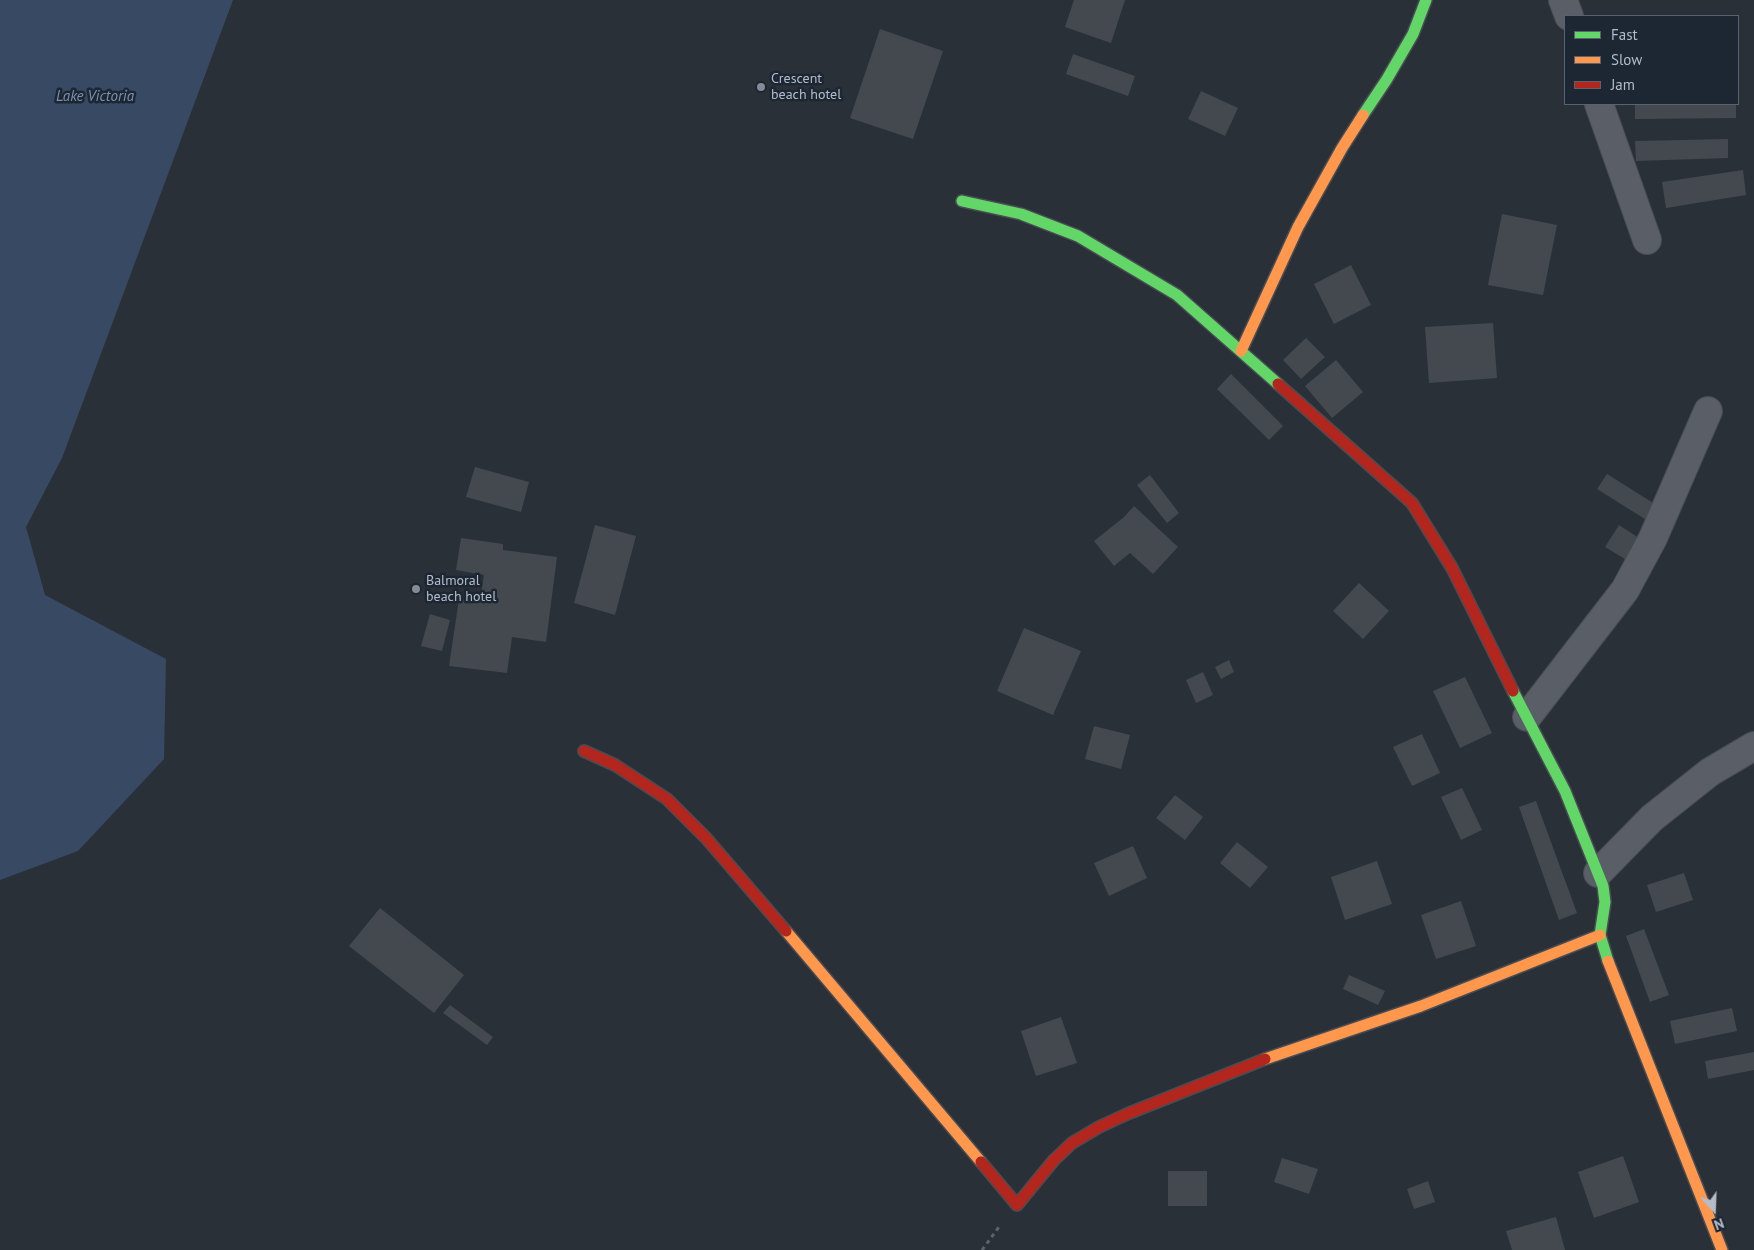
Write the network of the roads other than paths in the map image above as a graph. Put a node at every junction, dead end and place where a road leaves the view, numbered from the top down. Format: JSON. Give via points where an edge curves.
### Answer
{"nodes":[{"id":1,"x":1426,"y":0,"type":"edge"},
{"id":2,"x":1563,"y":0,"type":"edge"},
{"id":3,"x":1569,"y":15,"type":"edge"},
{"id":4,"x":1599,"y":105,"type":"edge"},
{"id":5,"x":962,"y":201,"type":"dead end"},
{"id":6,"x":1647,"y":240,"type":"dead end"},
{"id":7,"x":1241,"y":351,"type":"junction"},
{"id":8,"x":1708,"y":411,"type":"dead end"},
{"id":9,"x":1527,"y":717,"type":"junction"},
{"id":10,"x":1754,"y":746,"type":"edge"},
{"id":11,"x":584,"y":751,"type":"dead end"},
{"id":12,"x":1598,"y":873,"type":"junction"},
{"id":13,"x":1600,"y":935,"type":"junction"},
{"id":14,"x":1722,"y":1250,"type":"edge"}],
"edges":[{"from":1,"to":7,"type":"street","via":[[1413,34],[1342,148],[1298,227]]},
{"from":2,"to":3,"type":"street"},
{"from":4,"to":6,"type":"street"},
{"from":5,"to":7,"type":"street","via":[[1021,214],[1078,236],[1177,295]]},
{"from":7,"to":9,"type":"street","via":[[1412,504],[1452,568]]},
{"from":8,"to":9,"type":"street","via":[[1653,538],[1625,590]]},
{"from":9,"to":12,"type":"street","via":[[1565,791]]},
{"from":10,"to":12,"type":"street","via":[[1710,772],[1652,818]]},
{"from":11,"to":13,"type":"street","via":[[615,765],[666,799],[706,838],[1017,1205],[1072,1143],[1099,1126],[1260,1061],[1421,1006]]},
{"from":12,"to":13,"type":"street","via":[[1606,902]]},
{"from":13,"to":14,"type":"street","via":[[1611,971]]}]}
